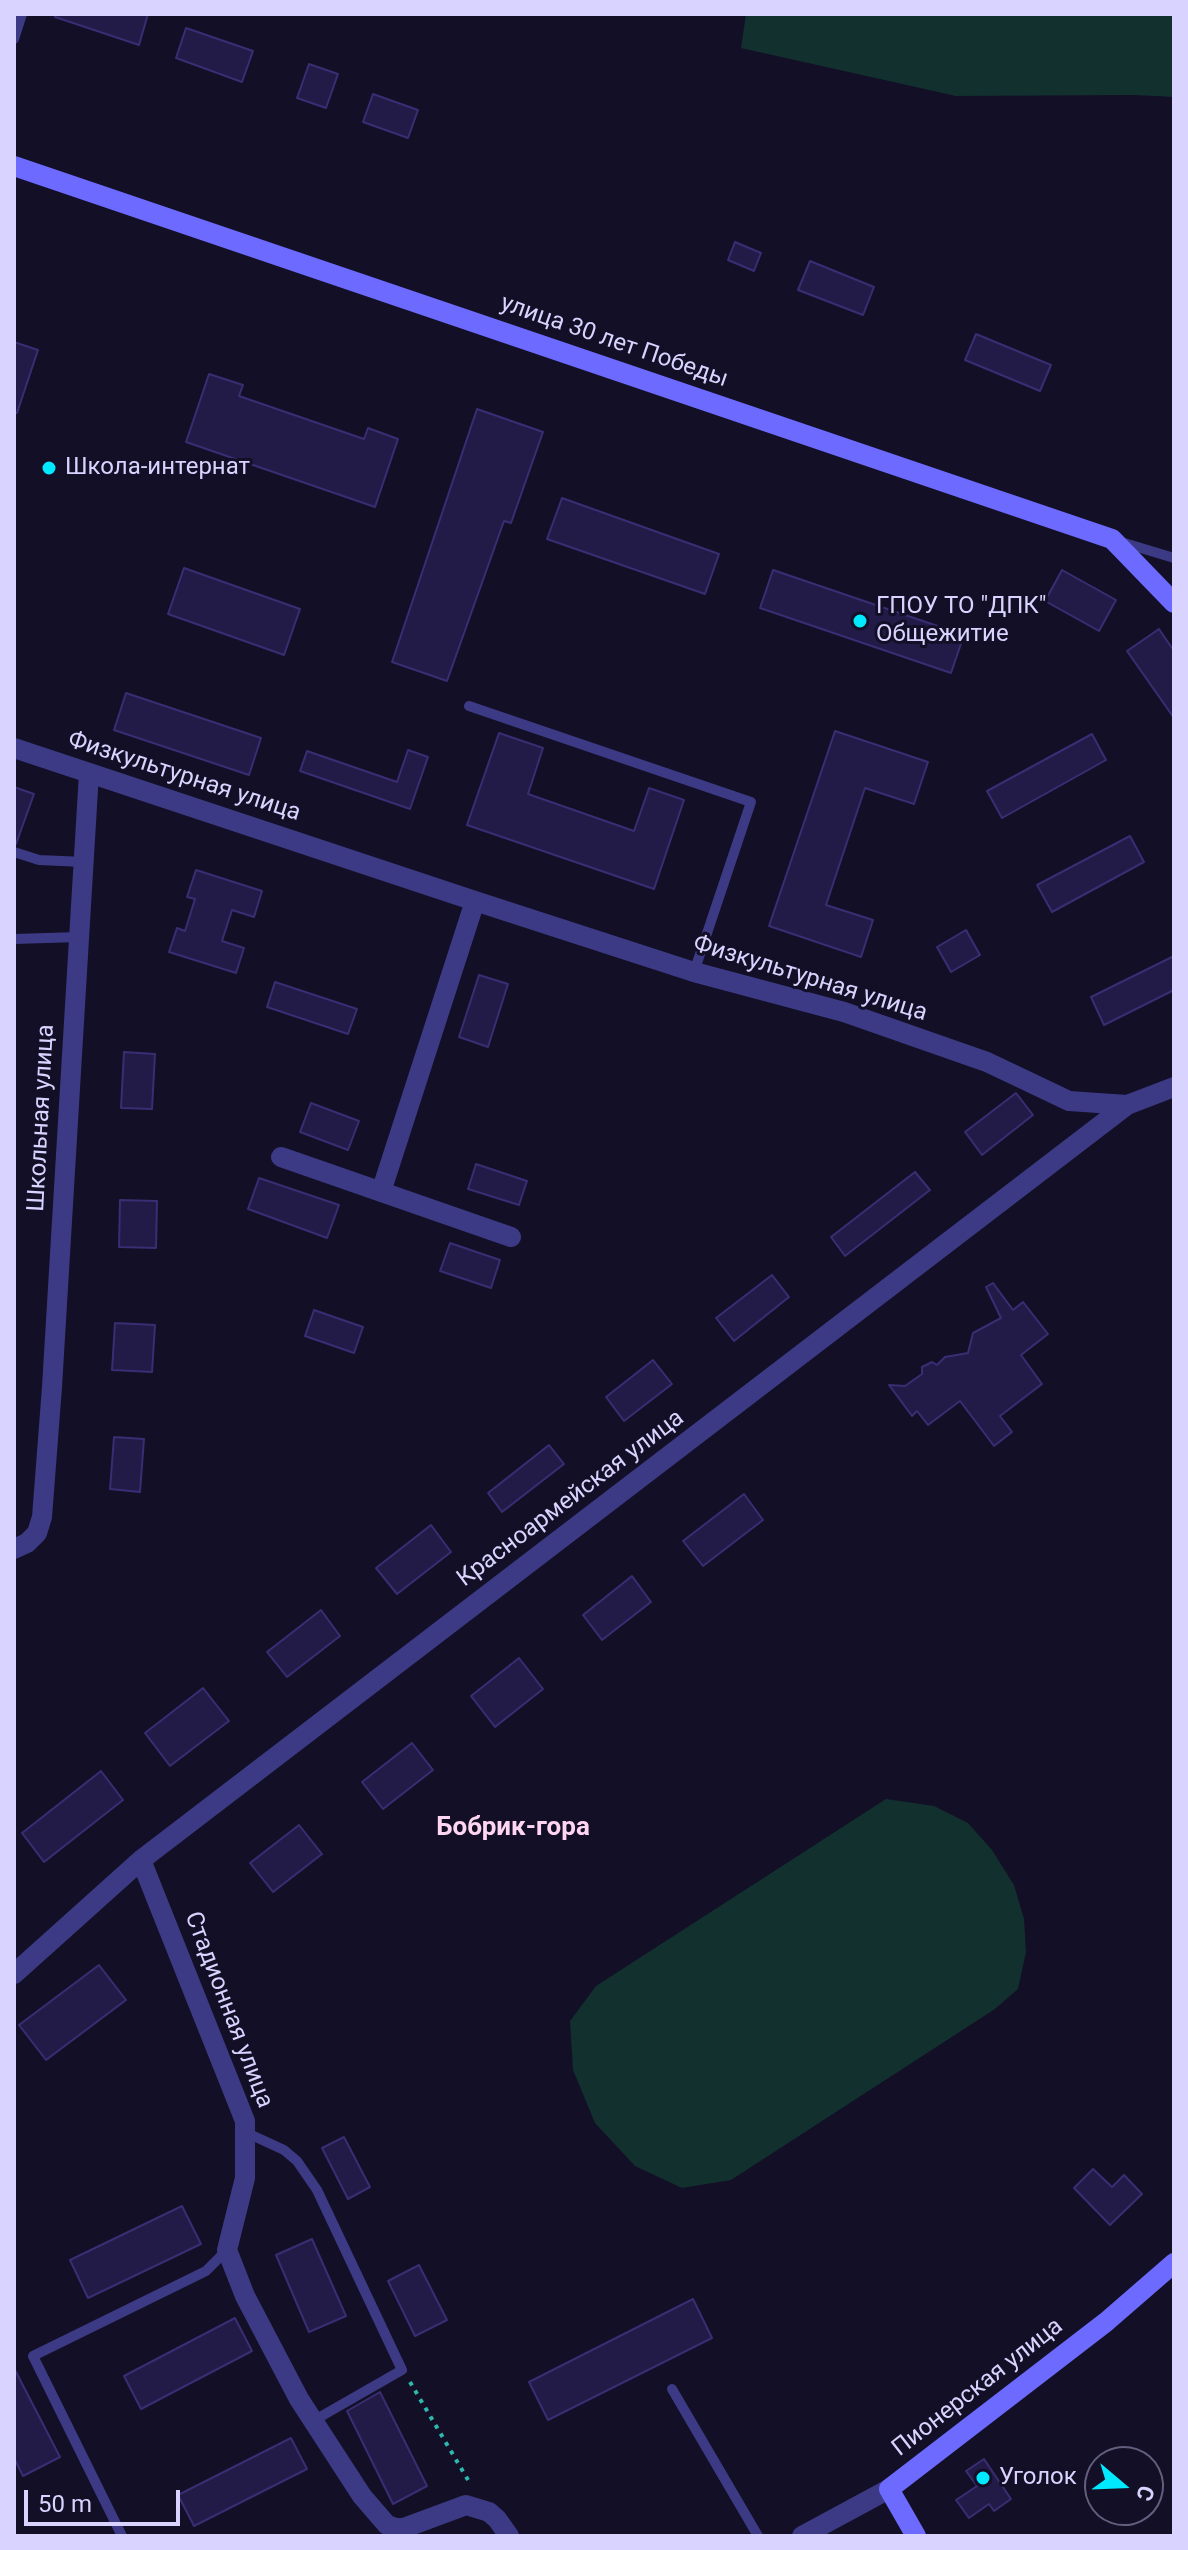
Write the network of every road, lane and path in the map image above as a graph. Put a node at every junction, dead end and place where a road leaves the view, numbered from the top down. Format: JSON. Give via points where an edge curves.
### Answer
{"nodes":[{"id":1,"x":22,"y":14,"type":"edge"},
{"id":2,"x":14,"y":39,"type":"edge"},
{"id":3,"x":14,"y":166,"type":"edge"},
{"id":4,"x":1112,"y":539,"type":"junction"},
{"id":5,"x":1174,"y":558,"type":"edge"},
{"id":6,"x":1174,"y":603,"type":"edge"},
{"id":7,"x":469,"y":706,"type":"dead end"},
{"id":8,"x":14,"y":748,"type":"edge"},
{"id":9,"x":89,"y":773,"type":"junction"},
{"id":10,"x":14,"y":852,"type":"edge"},
{"id":11,"x":84,"y":862,"type":"junction"},
{"id":12,"x":475,"y":901,"type":"junction"},
{"id":13,"x":79,"y":937,"type":"junction"},
{"id":14,"x":14,"y":939,"type":"edge"},
{"id":15,"x":694,"y":972,"type":"junction"},
{"id":16,"x":1174,"y":1087,"type":"edge"},
{"id":17,"x":1127,"y":1105,"type":"junction"},
{"id":18,"x":281,"y":1157,"type":"dead end"},
{"id":19,"x":381,"y":1192,"type":"junction"},
{"id":20,"x":511,"y":1237,"type":"dead end"},
{"id":21,"x":14,"y":1549,"type":"edge"},
{"id":22,"x":141,"y":1860,"type":"junction"},
{"id":23,"x":14,"y":1974,"type":"edge"},
{"id":24,"x":245,"y":2132,"type":"junction"},
{"id":25,"x":227,"y":2250,"type":"junction"},
{"id":26,"x":1174,"y":2263,"type":"edge"},
{"id":27,"x":402,"y":2370,"type":"junction"},
{"id":28,"x":672,"y":2389,"type":"dead end"},
{"id":29,"x":313,"y":2421,"type":"junction"},
{"id":30,"x":889,"y":2489,"type":"junction"},
{"id":31,"x":482,"y":2509,"type":"junction"},
{"id":32,"x":392,"y":2532,"type":"edge"},
{"id":33,"x":122,"y":2536,"type":"edge"},
{"id":34,"x":509,"y":2536,"type":"edge"},
{"id":35,"x":758,"y":2536,"type":"edge"},
{"id":36,"x":802,"y":2536,"type":"edge"},
{"id":37,"x":916,"y":2536,"type":"edge"}],
"edges":[{"from":1,"to":2,"type":"lane"},
{"from":3,"to":4,"type":"main road","name":"улица 30 лет Победы"},
{"from":4,"to":5,"type":"lane"},
{"from":4,"to":6,"type":"main road","name":"улица 30 лет Победы"},
{"from":7,"to":15,"type":"lane","via":[[751,802]]},
{"from":8,"to":9,"type":"street","name":"Физкультурная улица"},
{"from":9,"to":11,"type":"street","name":"Школьная улица"},
{"from":9,"to":12,"type":"street","name":"Физкультурная улица"},
{"from":10,"to":11,"type":"lane","via":[[39,860]]},
{"from":11,"to":13,"type":"street","name":"Школьная улица"},
{"from":12,"to":15,"type":"street","name":"Физкультурная улица"},
{"from":12,"to":19,"type":"street"},
{"from":13,"to":14,"type":"lane"},
{"from":13,"to":21,"type":"street","name":"Школьная улица","via":[[42,1517],[37,1533]]},
{"from":15,"to":17,"type":"street","name":"Физкультурная улица","via":[[844,1012],[987,1062],[1069,1101]]},
{"from":16,"to":17,"type":"street","name":"Красноармейская улица"},
{"from":17,"to":22,"type":"street","name":"Красноармейская улица"},
{"from":18,"to":19,"type":"street"},
{"from":19,"to":20,"type":"street"},
{"from":22,"to":23,"type":"street","name":"Красноармейская улица"},
{"from":22,"to":24,"type":"street","name":"Стадионная улица"},
{"from":24,"to":25,"type":"street","name":"Стадионная улица","via":[[245,2178]]},
{"from":24,"to":27,"type":"lane","via":[[291,2156],[317,2190]]},
{"from":25,"to":29,"type":"street","via":[[245,2296]]},
{"from":25,"to":33,"type":"lane","via":[[206,2271],[33,2356]]},
{"from":26,"to":30,"type":"main road","name":"Пионерская улица"},
{"from":27,"to":29,"type":"lane"},
{"from":27,"to":31,"type":"path"},
{"from":28,"to":35,"type":"lane"},
{"from":29,"to":32,"type":"street"},
{"from":30,"to":36,"type":"street","name":"Пионерская улица"},
{"from":30,"to":37,"type":"main road"},
{"from":31,"to":32,"type":"street","via":[[466,2505]]},
{"from":31,"to":34,"type":"street"}]}
